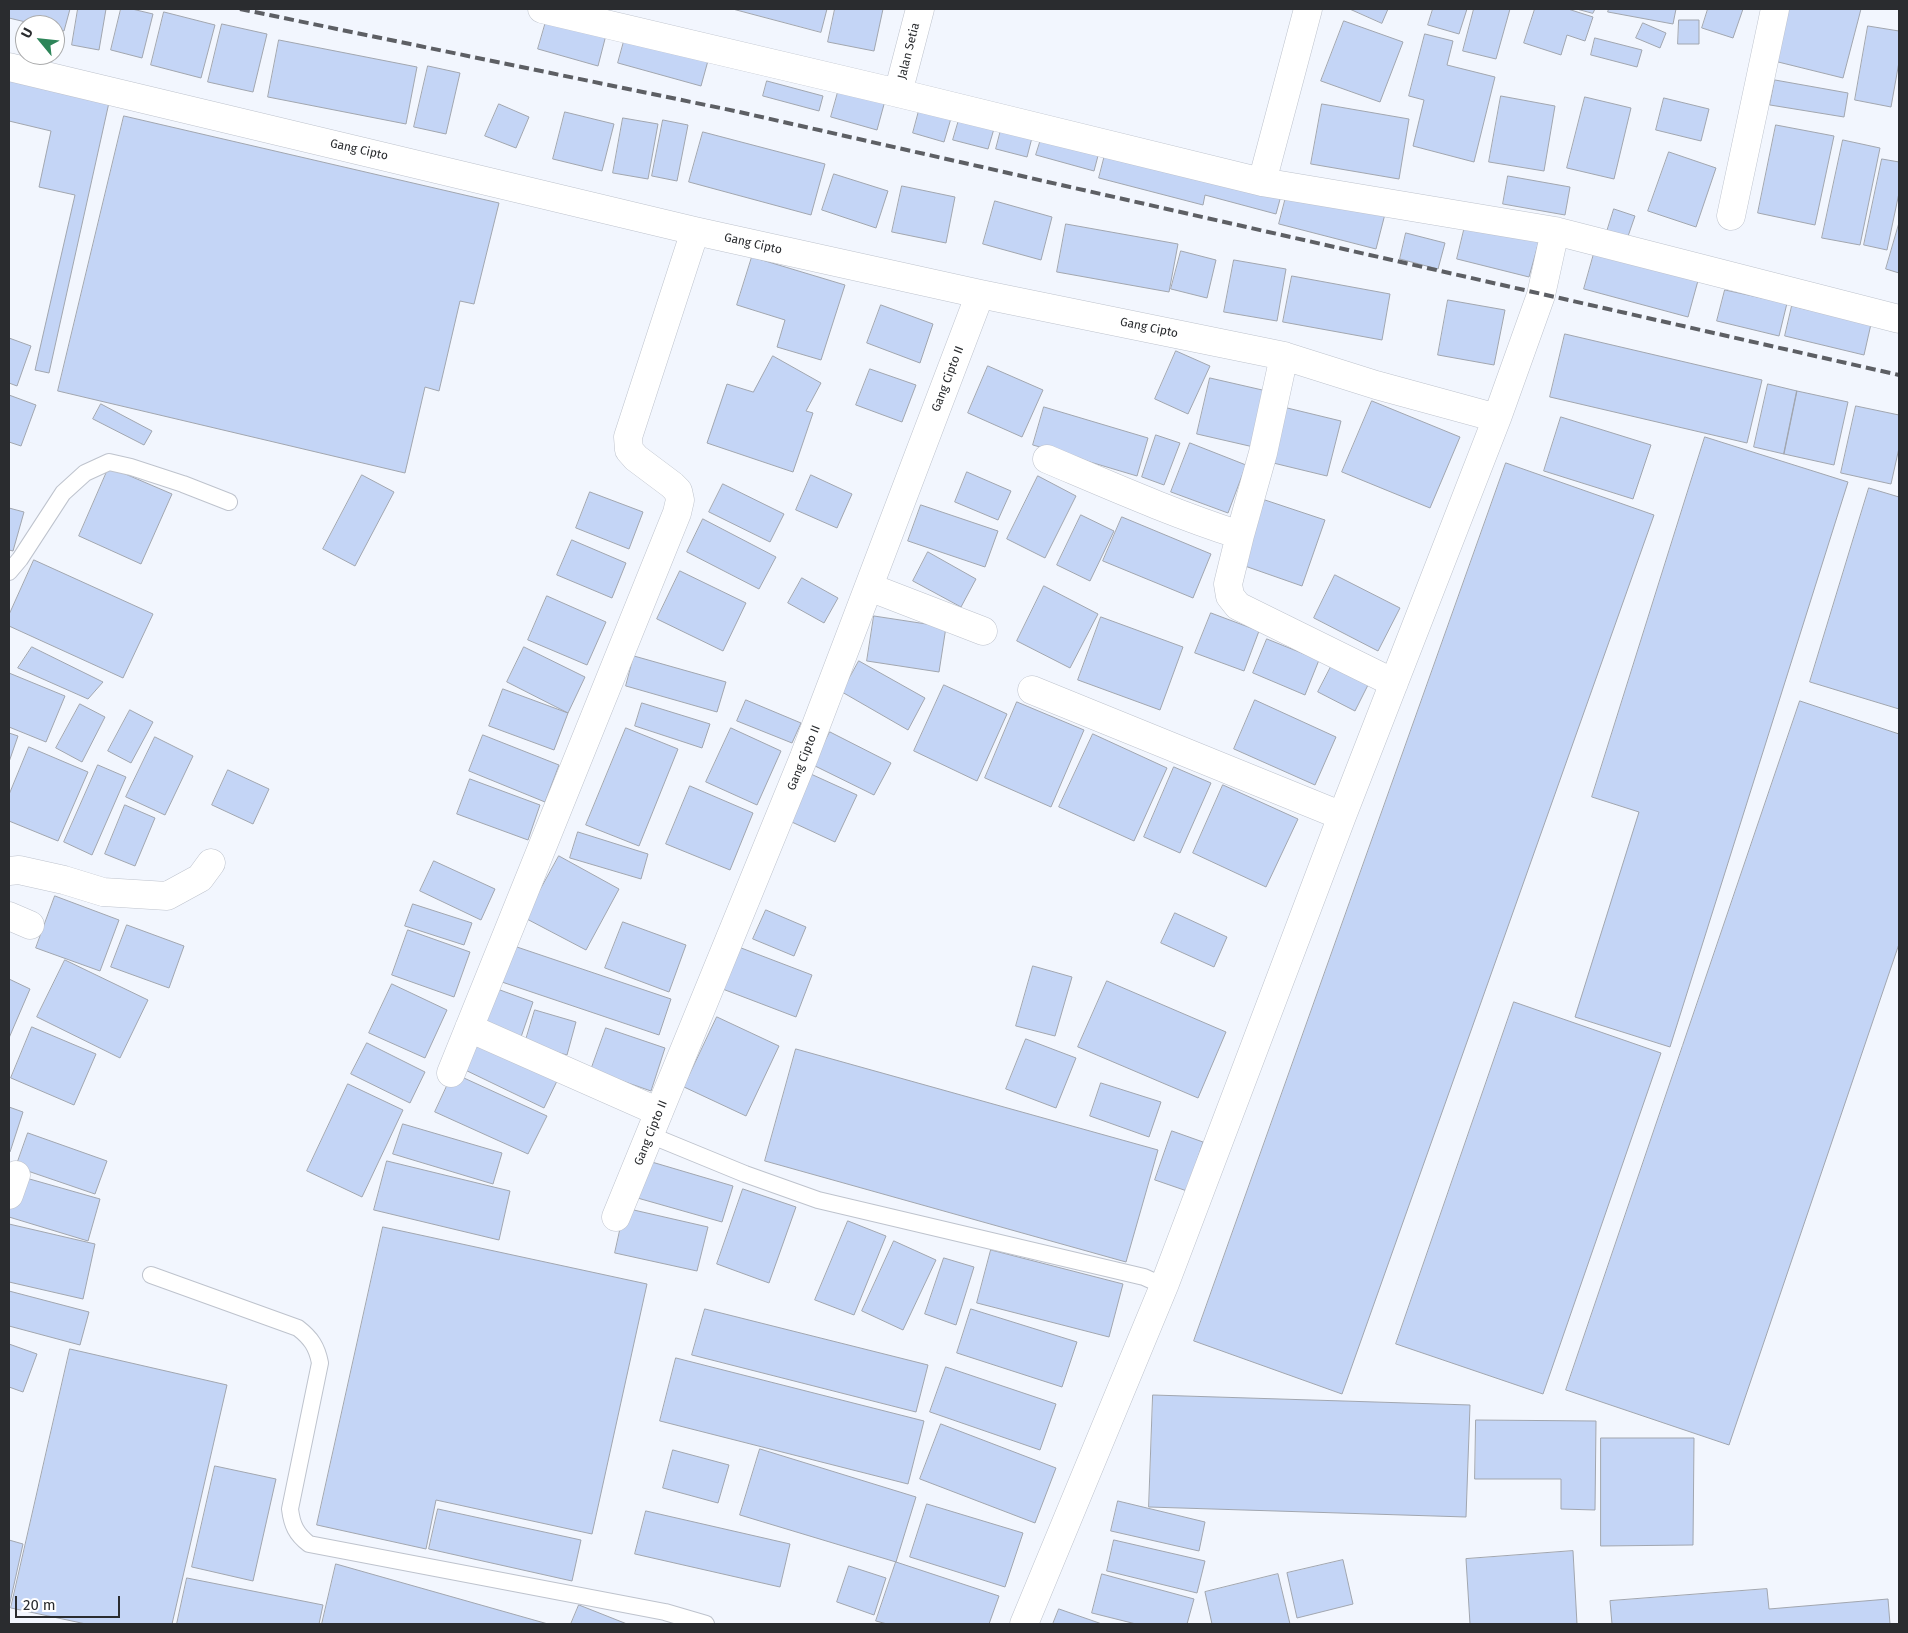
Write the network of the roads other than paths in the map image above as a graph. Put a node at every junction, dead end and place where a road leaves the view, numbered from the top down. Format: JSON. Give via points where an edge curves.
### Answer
{"nodes":[{"id":1,"x":542,"y":9,"type":"edge"},
{"id":2,"x":920,"y":9,"type":"edge"},
{"id":3,"x":1308,"y":9,"type":"edge"},
{"id":4,"x":1775,"y":9,"type":"edge"},
{"id":5,"x":9,"y":66,"type":"edge"},
{"id":6,"x":898,"y":93,"type":"junction"},
{"id":7,"x":1262,"y":182,"type":"junction"},
{"id":8,"x":1731,"y":216,"type":"dead end"},
{"id":9,"x":695,"y":231,"type":"junction"},
{"id":10,"x":1555,"y":231,"type":"junction"},
{"id":11,"x":980,"y":294,"type":"junction"},
{"id":12,"x":1899,"y":319,"type":"edge"},
{"id":13,"x":1284,"y":356,"type":"junction"},
{"id":14,"x":1498,"y":418,"type":"junction"},
{"id":15,"x":1047,"y":459,"type":"dead end"},
{"id":16,"x":230,"y":502,"type":"dead end"},
{"id":17,"x":1240,"y":535,"type":"junction"},
{"id":18,"x":9,"y":572,"type":"edge"},
{"id":19,"x":869,"y":587,"type":"junction"},
{"id":20,"x":983,"y":631,"type":"dead end"},
{"id":21,"x":1394,"y":683,"type":"junction"},
{"id":22,"x":1032,"y":690,"type":"dead end"},
{"id":23,"x":1342,"y":816,"type":"junction"},
{"id":24,"x":211,"y":863,"type":"dead end"},
{"id":25,"x":9,"y":871,"type":"edge"},
{"id":26,"x":469,"y":1028,"type":"junction"},
{"id":27,"x":451,"y":1073,"type":"dead end"},
{"id":28,"x":654,"y":1124,"type":"junction"},
{"id":29,"x":616,"y":1217,"type":"dead end"},
{"id":30,"x":152,"y":1275,"type":"dead end"},
{"id":31,"x":1164,"y":1286,"type":"junction"},
{"id":32,"x":706,"y":1624,"type":"edge"},
{"id":33,"x":1024,"y":1624,"type":"edge"}],
"edges":[{"from":1,"to":6,"type":"street"},
{"from":2,"to":6,"type":"street","name":"Jalan Setia"},
{"from":3,"to":7,"type":"street"},
{"from":4,"to":8,"type":"street"},
{"from":5,"to":9,"type":"street","name":"Gang Cipto"},
{"from":6,"to":7,"type":"street"},
{"from":7,"to":10,"type":"street"},
{"from":9,"to":11,"type":"street","name":"Gang Cipto"},
{"from":9,"to":26,"type":"street","via":[[628,437],[629,450],[636,458],[678,491],[677,513]]},
{"from":10,"to":12,"type":"street"},
{"from":10,"to":14,"type":"street","via":[[1542,295]]},
{"from":11,"to":13,"type":"street","name":"Gang Cipto"},
{"from":11,"to":19,"type":"street","name":"Gang Cipto II"},
{"from":13,"to":14,"type":"street","name":"Gang Cipto"},
{"from":13,"to":17,"type":"street","via":[[1263,453]]},
{"from":14,"to":21,"type":"street"},
{"from":15,"to":17,"type":"street","via":[[1153,504]]},
{"from":16,"to":18,"type":"lane","via":[[109,462],[84,473],[63,493]]},
{"from":17,"to":21,"type":"street","via":[[1228,584],[1230,596],[1238,606]]},
{"from":19,"to":20,"type":"street"},
{"from":19,"to":28,"type":"street","name":"Gang Cipto II","via":[[804,757]]},
{"from":21,"to":23,"type":"street"},
{"from":22,"to":23,"type":"street"},
{"from":23,"to":31,"type":"street"},
{"from":24,"to":25,"type":"street","via":[[200,878],[167,896],[103,892],[64,880],[19,870]]},
{"from":26,"to":27,"type":"street"},
{"from":26,"to":28,"type":"street"},
{"from":28,"to":29,"type":"street","name":"Gang Cipto II"},
{"from":28,"to":31,"type":"lane","via":[[745,1174],[818,1200],[1144,1276]]},
{"from":30,"to":32,"type":"lane","via":[[298,1328],[317,1348],[320,1362],[290,1509],[291,1523],[308,1544],[665,1612]]},
{"from":31,"to":33,"type":"street"}]}
